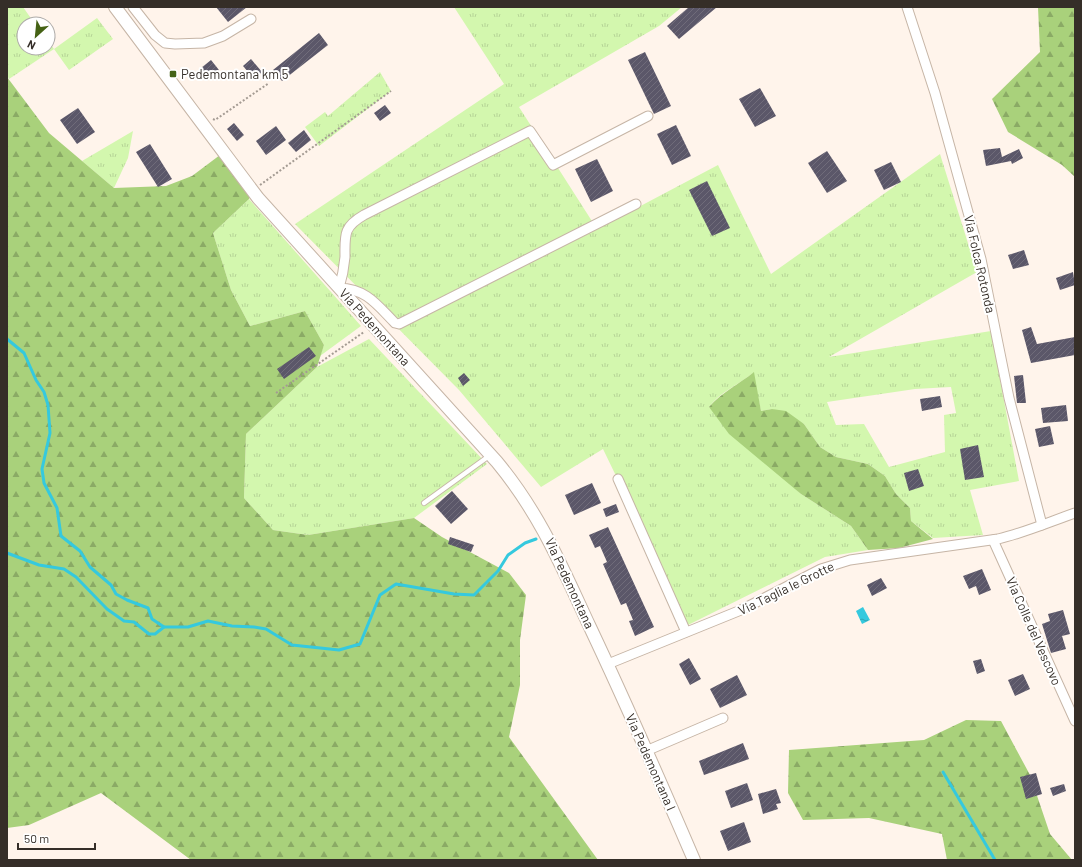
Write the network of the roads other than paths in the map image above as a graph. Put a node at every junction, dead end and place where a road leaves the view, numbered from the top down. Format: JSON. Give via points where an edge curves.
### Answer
{"nodes":[{"id":1,"x":115,"y":7,"type":"edge"},
{"id":2,"x":132,"y":7,"type":"edge"},
{"id":3,"x":907,"y":7,"type":"edge"},
{"id":4,"x":252,"y":19,"type":"dead end"},
{"id":5,"x":648,"y":116,"type":"dead end"},
{"id":6,"x":636,"y":204,"type":"dead end"},
{"id":7,"x":339,"y":288,"type":"junction"},
{"id":8,"x":491,"y":455,"type":"junction"},
{"id":9,"x":618,"y":479,"type":"dead end"},
{"id":10,"x":424,"y":503,"type":"dead end"},
{"id":11,"x":1075,"y":513,"type":"edge"},
{"id":12,"x":1042,"y":525,"type":"junction"},
{"id":13,"x":993,"y":540,"type":"junction"},
{"id":14,"x":686,"y":632,"type":"junction"},
{"id":15,"x":608,"y":664,"type":"junction"},
{"id":16,"x":723,"y":718,"type":"dead end"},
{"id":17,"x":1075,"y":721,"type":"edge"},
{"id":18,"x":646,"y":750,"type":"junction"},
{"id":19,"x":694,"y":860,"type":"edge"}],
"edges":[{"from":1,"to":7,"type":"street","name":"Via Pedemontana","via":[[252,191]]},
{"from":2,"to":4,"type":"street","via":[[165,43],[204,43],[223,36]]},
{"from":3,"to":12,"type":"street","name":"Via Folca Rotonda","via":[[935,93],[981,259],[1009,398]]},
{"from":5,"to":7,"type":"street","via":[[553,164],[530,131],[364,215],[350,225],[345,234],[344,268]]},
{"from":6,"to":7,"type":"street","via":[[400,324],[395,323],[359,291]]},
{"from":7,"to":8,"type":"street","name":"Via Pedemontana"},
{"from":8,"to":10,"type":"lane"},
{"from":8,"to":15,"type":"street","name":"Via Pedemontana","via":[[540,522]]},
{"from":9,"to":14,"type":"street"},
{"from":11,"to":12,"type":"street","name":"Via Taglia le Grotte"},
{"from":12,"to":13,"type":"street","name":"Via Taglia le Grotte"},
{"from":13,"to":14,"type":"street","name":"Via Taglia le Grotte","via":[[835,564],[741,610]]},
{"from":13,"to":17,"type":"street","name":"Via Colle del Vescovo"},
{"from":14,"to":15,"type":"street","name":"Via Taglia le Grotte"},
{"from":15,"to":18,"type":"street","name":"Via Pedemontana I"},
{"from":16,"to":18,"type":"street"},
{"from":18,"to":19,"type":"street","name":"Via Pedemontana I"}]}
